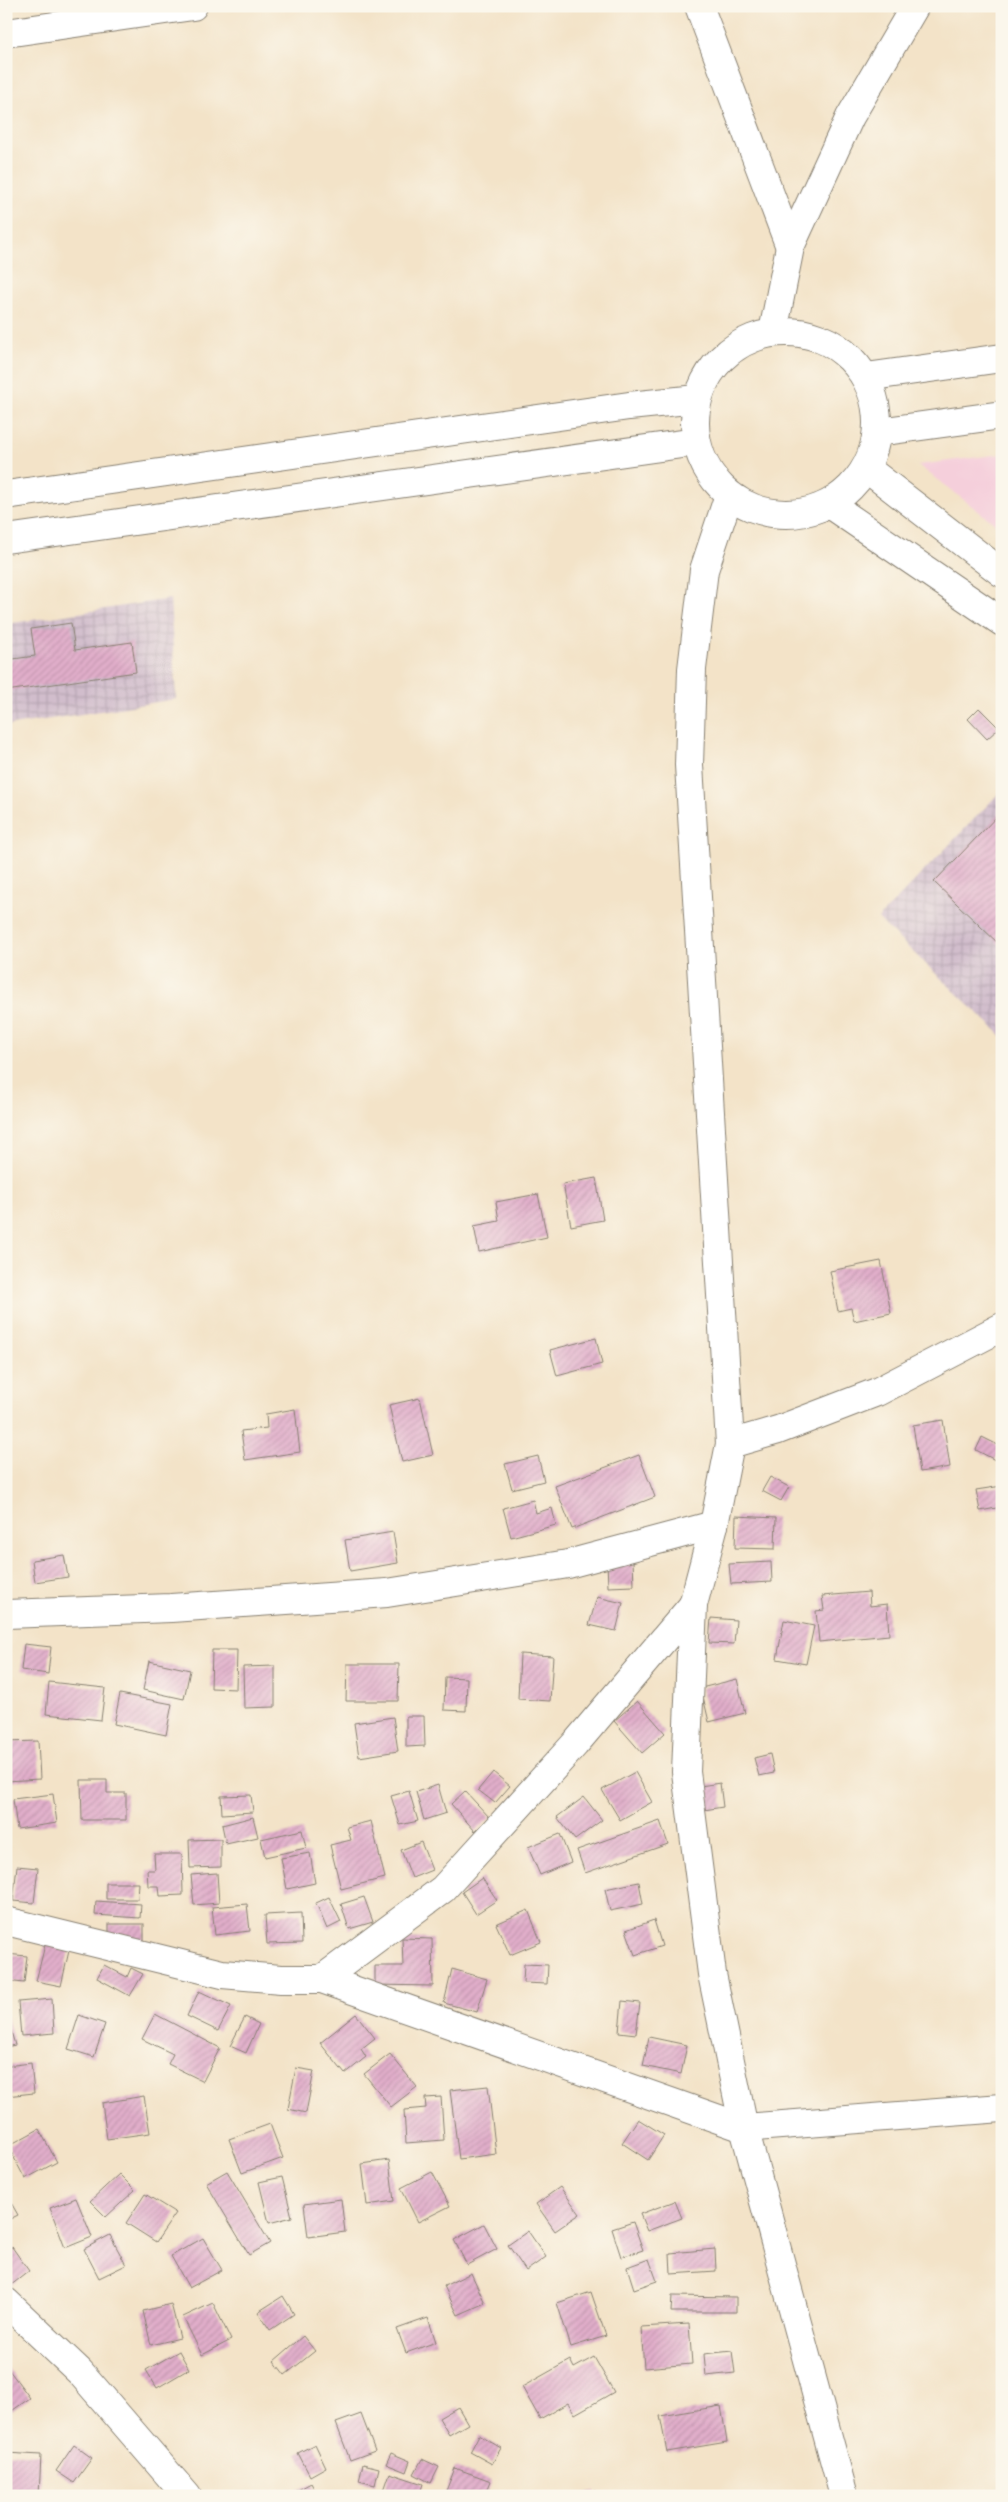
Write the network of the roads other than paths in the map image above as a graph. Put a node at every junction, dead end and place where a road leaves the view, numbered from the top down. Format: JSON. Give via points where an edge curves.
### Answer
{"nodes":[{"id":1,"x":193,"y":6,"type":"edge"},
{"id":2,"x":699,"y":6,"type":"edge"},
{"id":3,"x":915,"y":6,"type":"edge"},
{"id":4,"x":6,"y":33,"type":"edge"},
{"id":5,"x":790,"y":247,"type":"junction"},
{"id":6,"x":773,"y":332,"type":"junction"},
{"id":7,"x":1002,"y":358,"type":"edge"},
{"id":8,"x":866,"y":377,"type":"junction"},
{"id":9,"x":697,"y":398,"type":"junction"},
{"id":10,"x":1002,"y":415,"type":"edge"},
{"id":11,"x":878,"y":432,"type":"junction"},
{"id":12,"x":696,"y":442,"type":"junction"},
{"id":13,"x":866,"y":468,"type":"junction"},
{"id":14,"x":6,"y":495,"type":"edge"},
{"id":15,"x":729,"y":495,"type":"junction"},
{"id":16,"x":828,"y":504,"type":"junction"},
{"id":17,"x":6,"y":539,"type":"edge"},
{"id":18,"x":1002,"y":573,"type":"edge"},
{"id":19,"x":1002,"y":622,"type":"edge"},
{"id":20,"x":1002,"y":1327,"type":"edge"},
{"id":21,"x":730,"y":1444,"type":"junction"},
{"id":22,"x":714,"y":1525,"type":"junction"},
{"id":23,"x":693,"y":1605,"type":"junction"},
{"id":24,"x":6,"y":1614,"type":"edge"},
{"id":25,"x":6,"y":1921,"type":"edge"},
{"id":26,"x":322,"y":1979,"type":"junction"},
{"id":27,"x":1002,"y":2108,"type":"edge"},
{"id":28,"x":744,"y":2128,"type":"junction"},
{"id":29,"x":6,"y":2302,"type":"edge"},
{"id":30,"x":187,"y":2496,"type":"edge"},
{"id":31,"x":844,"y":2496,"type":"edge"}],
"edges":[{"from":1,"to":4,"type":"main road"},
{"from":2,"to":5,"type":"main road"},
{"from":3,"to":5,"type":"main road","via":[[850,117]]},
{"from":5,"to":6,"type":"main road"},
{"from":6,"to":8,"type":"main road","via":[[800,332],[826,340],[848,355]]},
{"from":6,"to":9,"type":"main road","via":[[746,340],[724,355],[706,376]]},
{"from":7,"to":8,"type":"main road"},
{"from":8,"to":11,"type":"main road","via":[[876,404]]},
{"from":9,"to":12,"type":"main road"},
{"from":9,"to":14,"type":"main road"},
{"from":10,"to":11,"type":"main road"},
{"from":11,"to":13,"type":"main road"},
{"from":12,"to":15,"type":"main road","via":[[708,472]]},
{"from":12,"to":17,"type":"main road"},
{"from":13,"to":16,"type":"main road","via":[[850,489]]},
{"from":13,"to":18,"type":"main road"},
{"from":15,"to":16,"type":"main road","via":[[752,508],[777,515],[804,513]]},
{"from":15,"to":21,"type":"main road","via":[[704,570],[692,669],[689,764]]},
{"from":16,"to":19,"type":"main road"},
{"from":20,"to":21,"type":"main road","via":[[877,1392],[778,1430]]},
{"from":21,"to":22,"type":"main road"},
{"from":22,"to":23,"type":"main road"},
{"from":22,"to":24,"type":"main road","via":[[568,1564],[387,1593],[171,1608]]},
{"from":23,"to":26,"type":"main road","via":[[575,1744],[444,1889]]},
{"from":23,"to":28,"type":"main road","via":[[686,1772],[712,1974]]},
{"from":25,"to":26,"type":"main road","via":[[222,1974]]},
{"from":26,"to":28,"type":"main road"},
{"from":27,"to":28,"type":"main road"},
{"from":28,"to":31,"type":"main road"},
{"from":29,"to":30,"type":"main road","via":[[80,2372]]}]}
